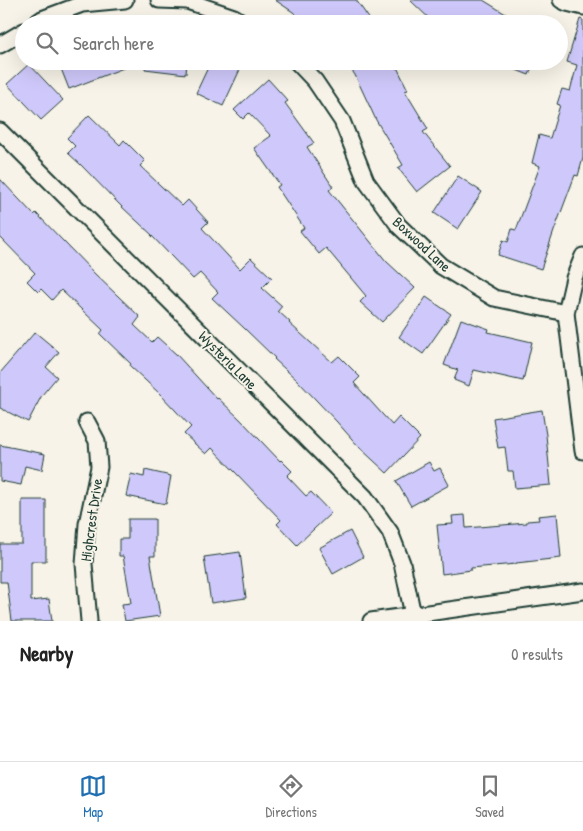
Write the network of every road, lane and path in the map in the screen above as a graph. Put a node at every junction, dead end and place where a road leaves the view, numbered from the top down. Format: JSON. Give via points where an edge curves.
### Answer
{"nodes":[{"id":1,"x":125,"y":0,"type":"edge"},
{"id":2,"x":159,"y":0,"type":"edge"},
{"id":3,"x":561,"y":0,"type":"edge"},
{"id":4,"x":188,"y":1,"type":"edge"},
{"id":5,"x":583,"y":7,"type":"edge"},
{"id":6,"x":54,"y":15,"type":"edge"},
{"id":7,"x":228,"y":15,"type":"edge"},
{"id":8,"x":15,"y":36,"type":"edge"},
{"id":9,"x":0,"y":45,"type":"edge"},
{"id":10,"x":305,"y":70,"type":"edge"},
{"id":11,"x":0,"y":131,"type":"edge"},
{"id":12,"x":583,"y":256,"type":"edge"},
{"id":13,"x":566,"y":313,"type":"junction"},
{"id":14,"x":87,"y":422,"type":"dead end"},
{"id":15,"x":583,"y":451,"type":"edge"},
{"id":16,"x":583,"y":591,"type":"edge"},
{"id":17,"x":413,"y":615,"type":"junction"},
{"id":18,"x":89,"y":621,"type":"edge"},
{"id":19,"x":371,"y":621,"type":"edge"}],
"edges":[{"from":1,"to":6,"type":"street","via":[[82,4]]},
{"from":2,"to":4,"type":"street"},
{"from":3,"to":5,"type":"street"},
{"from":4,"to":7,"type":"street"},
{"from":8,"to":9,"type":"street"},
{"from":10,"to":13,"type":"street","name":"Boxwood Lane","via":[[342,121],[366,180],[399,226],[441,266],[494,298]]},
{"from":11,"to":17,"type":"street","name":"Wysteria Lane","via":[[365,497],[390,532],[402,563]]},
{"from":12,"to":13,"type":"street"},
{"from":13,"to":15,"type":"street"},
{"from":14,"to":18,"type":"street","name":"Highcrest Drive","via":[[97,441],[98,467],[87,524],[84,564]]},
{"from":16,"to":17,"type":"street"},
{"from":17,"to":19,"type":"street"}]}
